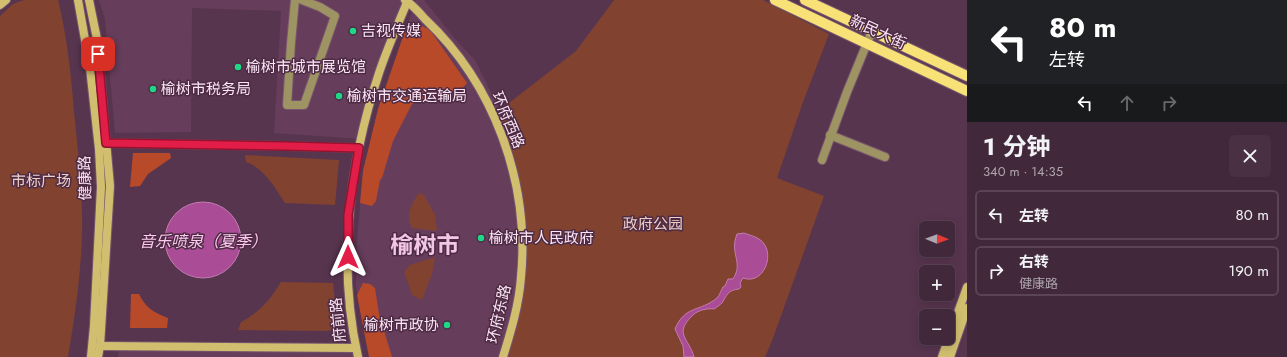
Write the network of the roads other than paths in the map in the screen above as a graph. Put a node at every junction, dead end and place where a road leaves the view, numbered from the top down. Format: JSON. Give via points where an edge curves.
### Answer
{"nodes":[{"id":1,"x":6,"y":0,"type":"edge"},
{"id":2,"x":78,"y":0,"type":"edge"},
{"id":3,"x":89,"y":0,"type":"edge"},
{"id":4,"x":295,"y":0,"type":"edge"},
{"id":5,"x":302,"y":0,"type":"edge"},
{"id":6,"x":407,"y":0,"type":"edge"},
{"id":7,"x":775,"y":0,"type":"edge"},
{"id":8,"x":805,"y":0,"type":"edge"},
{"id":9,"x":322,"y":4,"type":"edge"},
{"id":10,"x":0,"y":5,"type":"edge"},
{"id":11,"x":872,"y":32,"type":"junction"},
{"id":12,"x":867,"y":43,"type":"junction"},
{"id":13,"x":967,"y":76,"type":"edge"},
{"id":14,"x":967,"y":91,"type":"edge"},
{"id":15,"x":830,"y":135,"type":"junction"},
{"id":16,"x":106,"y":143,"type":"junction"},
{"id":17,"x":359,"y":148,"type":"junction"},
{"id":18,"x":885,"y":157,"type":"dead end"},
{"id":19,"x":822,"y":160,"type":"dead end"},
{"id":20,"x":521,"y":277,"type":"joint"},
{"id":21,"x":967,"y":287,"type":"edge"},
{"id":22,"x":967,"y":308,"type":"edge"},
{"id":23,"x":100,"y":346,"type":"junction"},
{"id":24,"x":356,"y":348,"type":"junction"},
{"id":25,"x":91,"y":357,"type":"edge"},
{"id":26,"x":98,"y":357,"type":"edge"},
{"id":27,"x":358,"y":357,"type":"edge"},
{"id":28,"x":503,"y":357,"type":"edge"},
{"id":29,"x":942,"y":357,"type":"edge"},
{"id":30,"x":950,"y":357,"type":"edge"}],
"edges":[{"from":1,"to":10,"type":"street"},
{"from":2,"to":25,"type":"street","name":"健康路","via":[[90,68],[101,187]]},
{"from":3,"to":16,"type":"street","name":"健康路","via":[[97,39]]},
{"from":4,"to":9,"type":"street","via":[[287,105],[304,105],[336,16]]},
{"from":5,"to":9,"type":"street"},
{"from":6,"to":17,"type":"street","name":"府前路","via":[[379,73]]},
{"from":6,"to":20,"type":"street","name":"环府西路","via":[[439,32],[467,67],[489,105],[505,142],[517,189],[522,233]]},
{"from":7,"to":12,"type":"main road","name":"新民大街"},
{"from":8,"to":11,"type":"main road","name":"新民大街"},
{"from":11,"to":12,"type":"street"},
{"from":11,"to":13,"type":"main road","name":"新民大街"},
{"from":12,"to":14,"type":"main road","name":"新民大街"},
{"from":12,"to":15,"type":"street"},
{"from":15,"to":18,"type":"street"},
{"from":15,"to":19,"type":"street"},
{"from":16,"to":17,"type":"street"},
{"from":16,"to":23,"type":"street","name":"健康路","via":[[110,186]]},
{"from":17,"to":24,"type":"street","name":"府前路","via":[[348,215],[347,245]]},
{"from":20,"to":28,"type":"street","name":"环府东路","via":[[514,321]]},
{"from":21,"to":29,"type":"street"},
{"from":22,"to":30,"type":"street"},
{"from":23,"to":24,"type":"street"},
{"from":23,"to":26,"type":"street","name":"健康路"},
{"from":24,"to":27,"type":"street","name":"府前路"}]}
